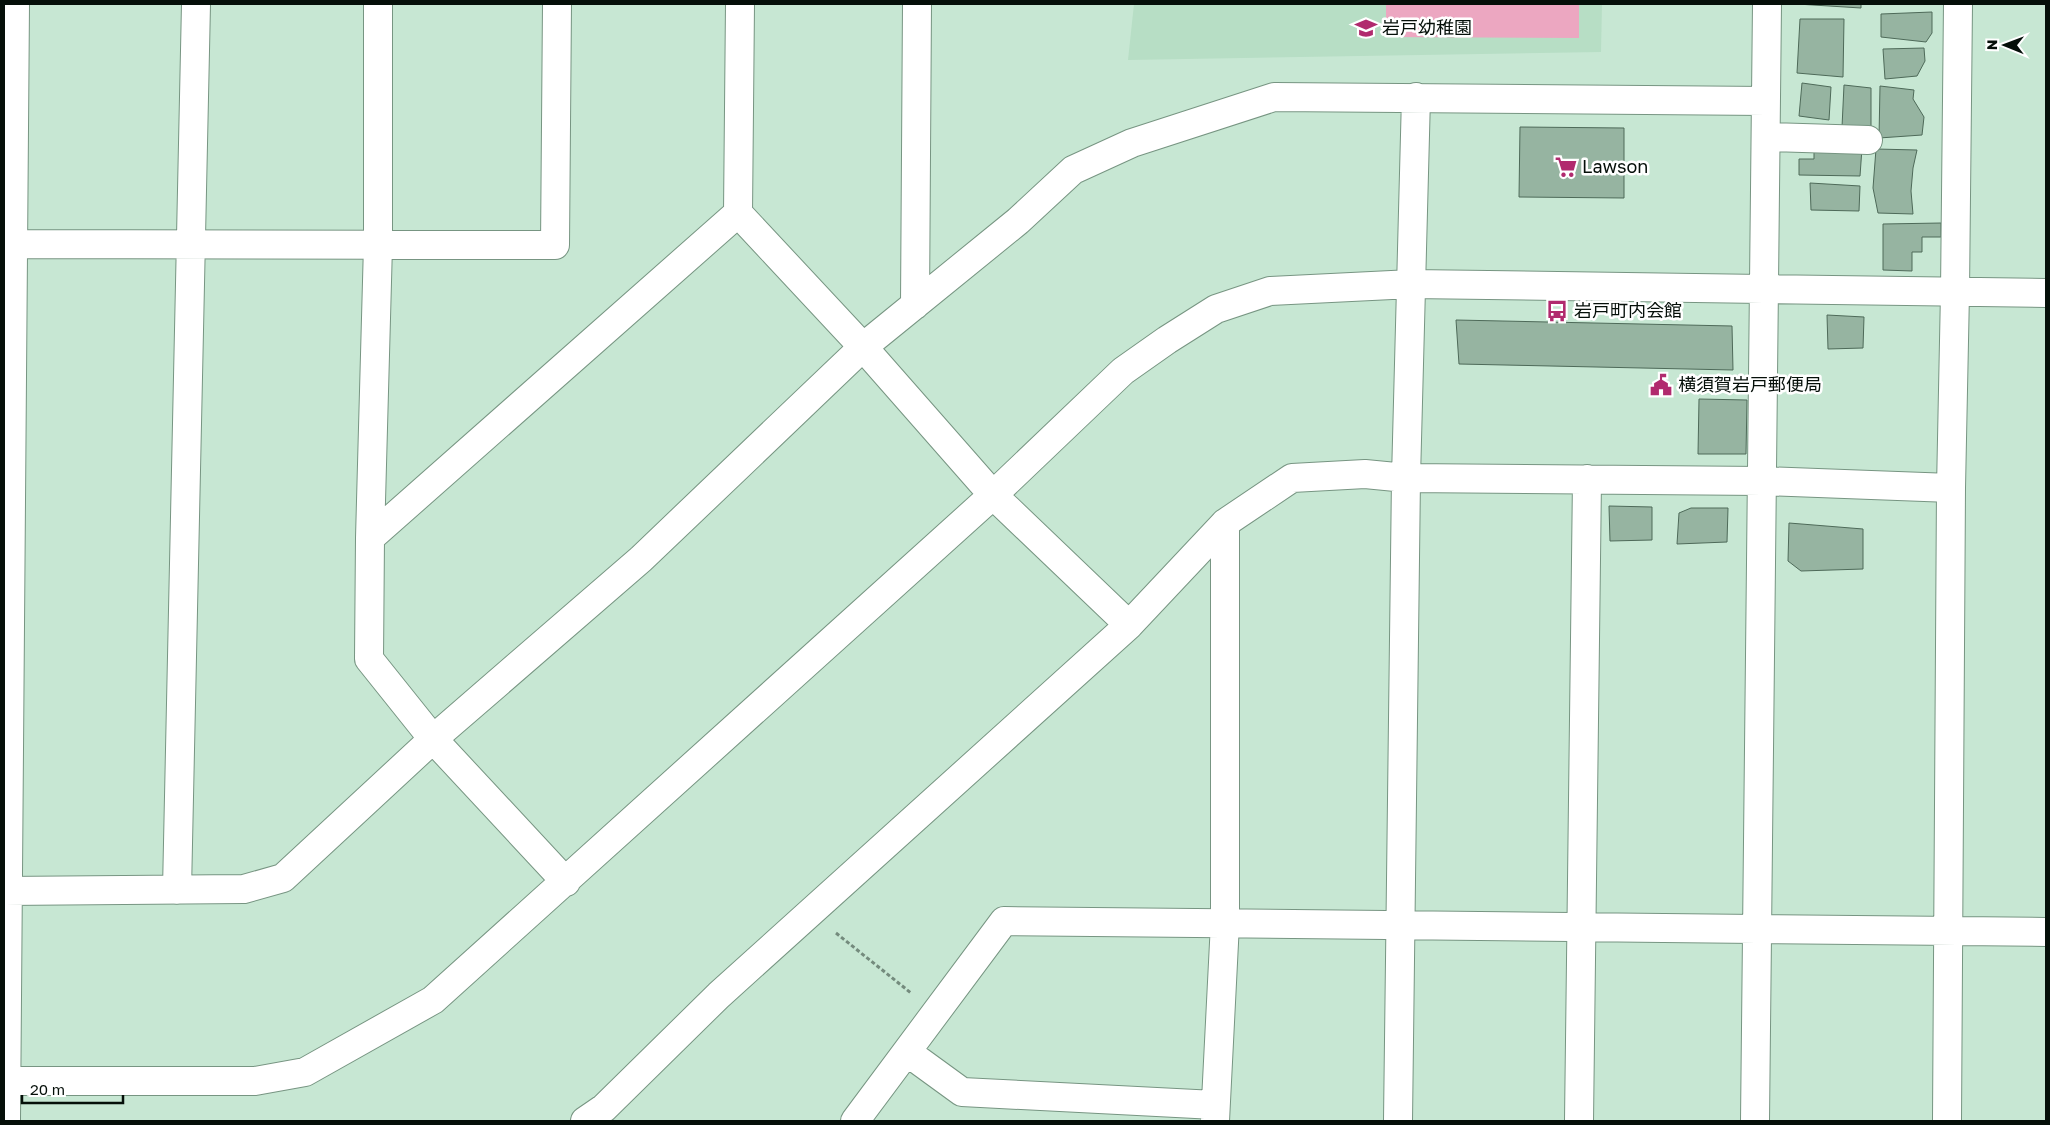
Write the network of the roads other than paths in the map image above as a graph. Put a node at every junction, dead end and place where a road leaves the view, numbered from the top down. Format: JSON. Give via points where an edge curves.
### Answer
{"nodes":[{"id":1,"x":15,"y":4,"type":"edge"},
{"id":2,"x":196,"y":4,"type":"edge"},
{"id":3,"x":378,"y":4,"type":"edge"},
{"id":4,"x":557,"y":4,"type":"edge"},
{"id":5,"x":740,"y":4,"type":"edge"},
{"id":6,"x":917,"y":4,"type":"edge"},
{"id":7,"x":1768,"y":4,"type":"edge"},
{"id":8,"x":1958,"y":4,"type":"edge"},
{"id":9,"x":1416,"y":97,"type":"junction"},
{"id":10,"x":1766,"y":100,"type":"junction"},
{"id":11,"x":1766,"y":137,"type":"junction"},
{"id":12,"x":1868,"y":140,"type":"dead end"},
{"id":13,"x":738,"y":213,"type":"junction"},
{"id":14,"x":8,"y":244,"type":"edge"},
{"id":15,"x":192,"y":245,"type":"junction"},
{"id":16,"x":378,"y":245,"type":"junction"},
{"id":17,"x":1412,"y":284,"type":"junction"},
{"id":18,"x":1764,"y":288,"type":"junction"},
{"id":19,"x":1955,"y":292,"type":"junction"},
{"id":20,"x":2046,"y":293,"type":"edge"},
{"id":21,"x":915,"y":305,"type":"junction"},
{"id":22,"x":863,"y":347,"type":"junction"},
{"id":23,"x":1406,"y":478,"type":"junction"},
{"id":24,"x":1587,"y":479,"type":"junction"},
{"id":25,"x":1762,"y":481,"type":"junction"},
{"id":26,"x":1951,"y":488,"type":"junction"},
{"id":27,"x":993,"y":495,"type":"junction"},
{"id":28,"x":1225,"y":523,"type":"junction"},
{"id":29,"x":370,"y":538,"type":"junction"},
{"id":30,"x":1129,"y":625,"type":"junction"},
{"id":31,"x":433,"y":739,"type":"junction"},
{"id":32,"x":566,"y":882,"type":"junction"},
{"id":33,"x":178,"y":890,"type":"junction"},
{"id":34,"x":5,"y":891,"type":"edge"},
{"id":35,"x":1225,"y":923,"type":"junction"},
{"id":36,"x":1401,"y":925,"type":"junction"},
{"id":37,"x":1582,"y":927,"type":"junction"},
{"id":38,"x":1757,"y":929,"type":"junction"},
{"id":39,"x":1949,"y":931,"type":"junction"},
{"id":40,"x":2046,"y":932,"type":"edge"},
{"id":41,"x":907,"y":1052,"type":"junction"},
{"id":42,"x":5,"y":1081,"type":"edge"},
{"id":43,"x":1215,"y":1113,"type":"edge"},
{"id":44,"x":6,"y":1121,"type":"edge"},
{"id":45,"x":585,"y":1121,"type":"edge"},
{"id":46,"x":855,"y":1121,"type":"edge"},
{"id":47,"x":1398,"y":1121,"type":"edge"},
{"id":48,"x":1579,"y":1121,"type":"edge"},
{"id":49,"x":1755,"y":1121,"type":"edge"},
{"id":50,"x":1947,"y":1121,"type":"edge"}],
"edges":[{"from":1,"to":14,"type":"street"},
{"from":2,"to":15,"type":"street"},
{"from":3,"to":16,"type":"street"},
{"from":4,"to":16,"type":"street","via":[[555,246]]},
{"from":5,"to":13,"type":"street"},
{"from":6,"to":21,"type":"street"},
{"from":7,"to":10,"type":"street"},
{"from":8,"to":19,"type":"street"},
{"from":9,"to":10,"type":"street"},
{"from":9,"to":17,"type":"street"},
{"from":9,"to":21,"type":"street","via":[[1274,97],[1132,143],[1073,170],[1018,221]]},
{"from":10,"to":11,"type":"street"},
{"from":11,"to":12,"type":"street"},
{"from":11,"to":18,"type":"street"},
{"from":13,"to":22,"type":"street"},
{"from":13,"to":29,"type":"street"},
{"from":14,"to":15,"type":"street"},
{"from":14,"to":34,"type":"street"},
{"from":15,"to":16,"type":"street"},
{"from":15,"to":33,"type":"street"},
{"from":16,"to":29,"type":"street"},
{"from":17,"to":18,"type":"street"},
{"from":17,"to":23,"type":"street"},
{"from":17,"to":27,"type":"street","via":[[1270,291],[1216,308],[1123,371]]},
{"from":18,"to":19,"type":"street"},
{"from":18,"to":25,"type":"street"},
{"from":19,"to":20,"type":"street"},
{"from":19,"to":26,"type":"street"},
{"from":21,"to":22,"type":"street"},
{"from":22,"to":27,"type":"street"},
{"from":22,"to":31,"type":"street","via":[[641,559]]},
{"from":23,"to":24,"type":"street"},
{"from":23,"to":28,"type":"street","via":[[1365,474],[1292,478]]},
{"from":23,"to":36,"type":"street"},
{"from":24,"to":25,"type":"street"},
{"from":24,"to":37,"type":"street"},
{"from":25,"to":26,"type":"street"},
{"from":25,"to":38,"type":"street"},
{"from":26,"to":39,"type":"street"},
{"from":27,"to":30,"type":"street"},
{"from":27,"to":32,"type":"street"},
{"from":28,"to":30,"type":"street"},
{"from":28,"to":35,"type":"street"},
{"from":29,"to":31,"type":"street","via":[[369,659]]},
{"from":30,"to":45,"type":"street","via":[[719,995],[604,1108]]},
{"from":31,"to":32,"type":"street"},
{"from":31,"to":33,"type":"street","via":[[283,878],[244,890]]},
{"from":32,"to":42,"type":"street","via":[[433,1000],[305,1072],[255,1080]]},
{"from":33,"to":34,"type":"street"},
{"from":34,"to":42,"type":"street"},
{"from":35,"to":36,"type":"street"},
{"from":35,"to":41,"type":"street","via":[[1004,921]]},
{"from":35,"to":43,"type":"street"},
{"from":36,"to":37,"type":"street"},
{"from":36,"to":47,"type":"street"},
{"from":37,"to":38,"type":"street"},
{"from":37,"to":48,"type":"street"},
{"from":38,"to":39,"type":"street"},
{"from":38,"to":49,"type":"street"},
{"from":39,"to":40,"type":"street"},
{"from":39,"to":50,"type":"street"},
{"from":41,"to":43,"type":"street","via":[[962,1092]]},
{"from":41,"to":46,"type":"street"},
{"from":42,"to":44,"type":"street"}]}
